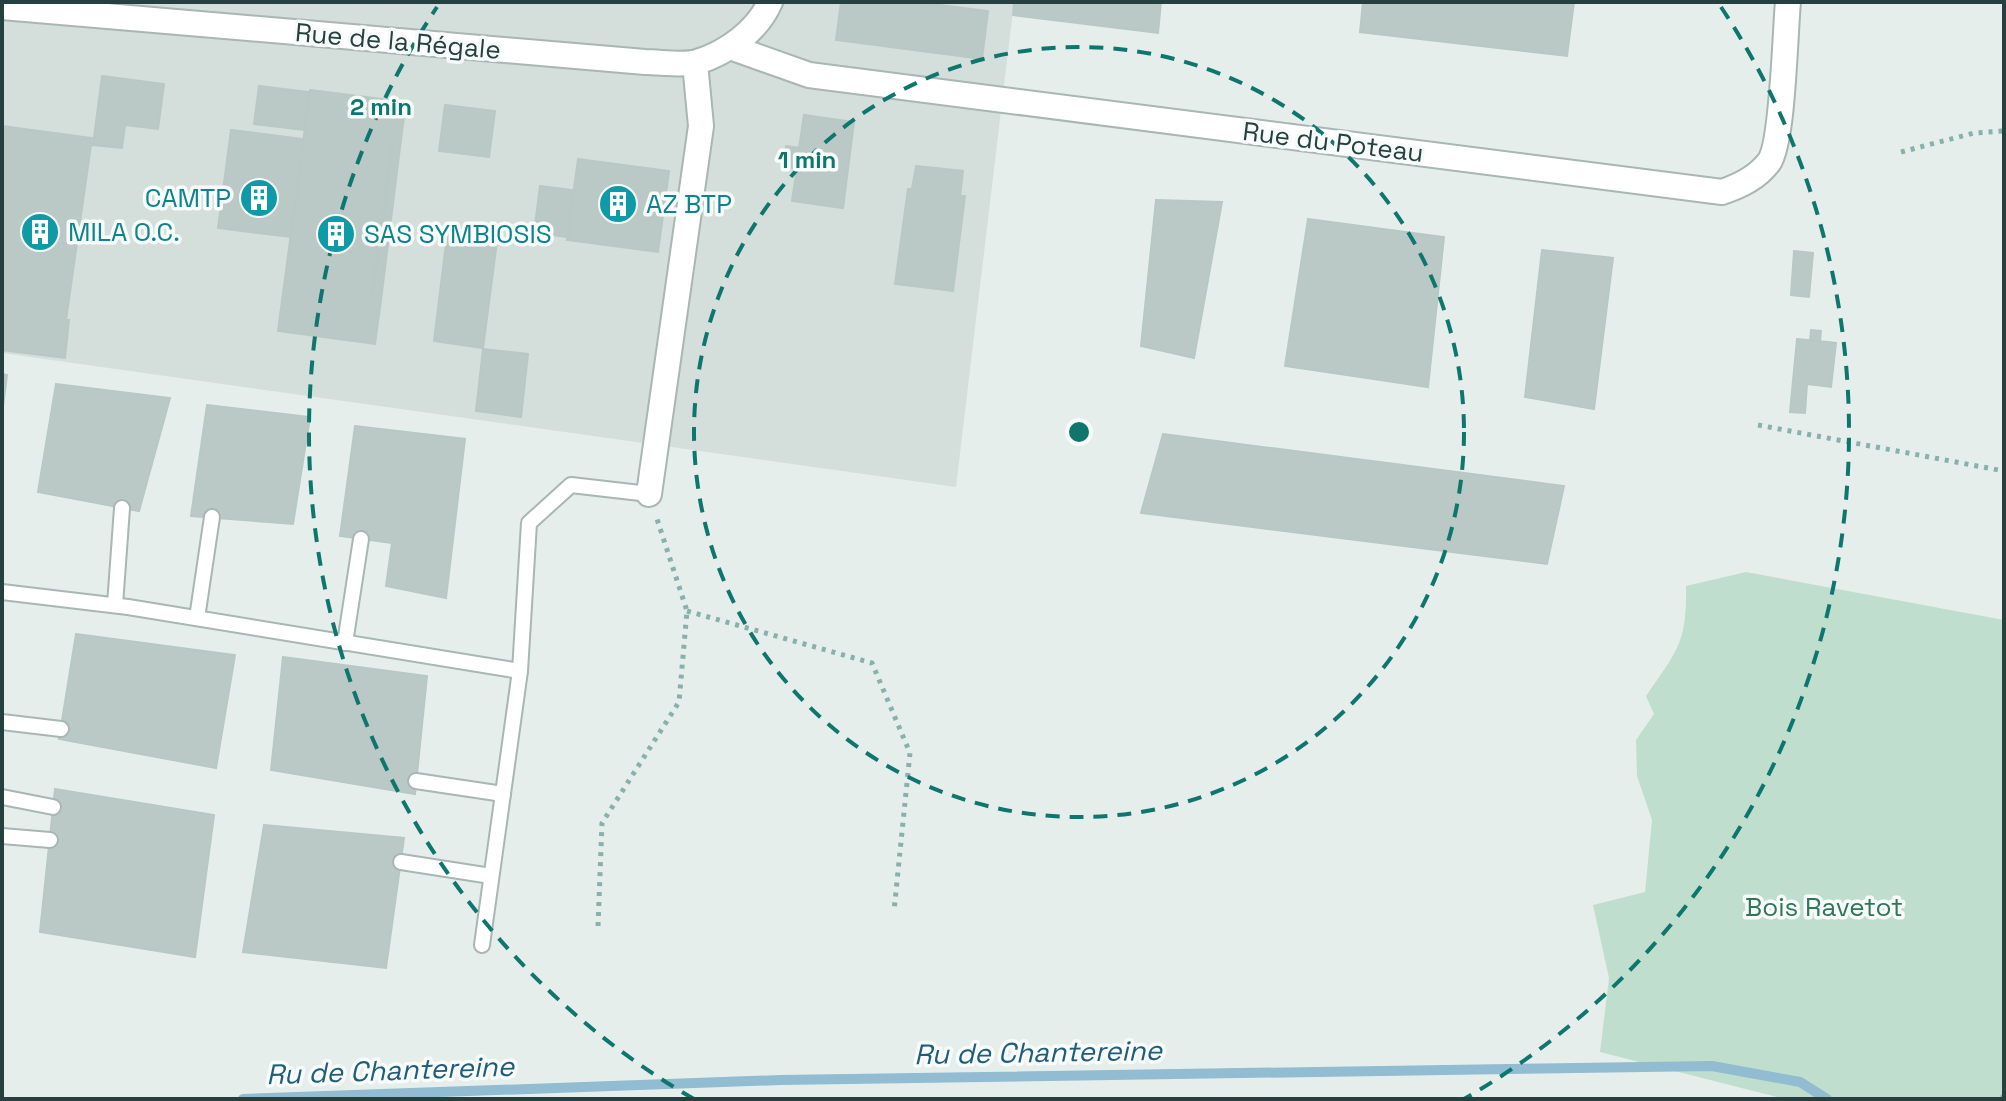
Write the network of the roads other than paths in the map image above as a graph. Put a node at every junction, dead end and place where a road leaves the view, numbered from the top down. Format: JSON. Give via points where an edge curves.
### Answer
{"nodes":[{"id":1,"x":770,"y":2,"type":"edge"},
{"id":2,"x":1788,"y":2,"type":"edge"},
{"id":3,"x":2,"y":7,"type":"edge"},
{"id":4,"x":730,"y":47,"type":"junction"},
{"id":5,"x":695,"y":63,"type":"junction"},
{"id":6,"x":649,"y":494,"type":"joint"},
{"id":7,"x":122,"y":508,"type":"dead end"},
{"id":8,"x":212,"y":517,"type":"dead end"},
{"id":9,"x":361,"y":539,"type":"dead end"},
{"id":10,"x":2,"y":592,"type":"edge"},
{"id":11,"x":115,"y":605,"type":"junction"},
{"id":12,"x":197,"y":618,"type":"junction"},
{"id":13,"x":345,"y":643,"type":"junction"},
{"id":14,"x":520,"y":671,"type":"junction"},
{"id":15,"x":2,"y":722,"type":"edge"},
{"id":16,"x":61,"y":729,"type":"dead end"},
{"id":17,"x":416,"y":781,"type":"dead end"},
{"id":18,"x":503,"y":794,"type":"junction"},
{"id":19,"x":2,"y":797,"type":"edge"},
{"id":20,"x":53,"y":807,"type":"dead end"},
{"id":21,"x":2,"y":836,"type":"edge"},
{"id":22,"x":50,"y":840,"type":"dead end"},
{"id":23,"x":401,"y":862,"type":"dead end"},
{"id":24,"x":491,"y":876,"type":"junction"},
{"id":25,"x":482,"y":945,"type":"dead end"}],
"edges":[{"from":1,"to":4,"type":"street","name":"Rue de la Régale","via":[[764,16]]},
{"from":2,"to":4,"type":"street","name":"Rue du Poteau","via":[[1771,160],[1741,186],[1722,192],[809,75]]},
{"from":3,"to":5,"type":"street","name":"Rue de la Régale"},
{"from":4,"to":5,"type":"street","name":"Rue de la Régale"},
{"from":5,"to":6,"type":"street","via":[[701,126]]},
{"from":6,"to":14,"type":"lane","via":[[571,485],[529,523]]},
{"from":7,"to":11,"type":"lane"},
{"from":8,"to":12,"type":"lane"},
{"from":9,"to":13,"type":"lane"},
{"from":10,"to":11,"type":"lane"},
{"from":11,"to":12,"type":"lane"},
{"from":12,"to":13,"type":"lane"},
{"from":13,"to":14,"type":"lane"},
{"from":14,"to":18,"type":"lane"},
{"from":15,"to":16,"type":"lane"},
{"from":17,"to":18,"type":"lane"},
{"from":18,"to":24,"type":"lane"},
{"from":19,"to":20,"type":"lane"},
{"from":21,"to":22,"type":"lane"},
{"from":23,"to":24,"type":"lane"},
{"from":24,"to":25,"type":"lane"}]}
